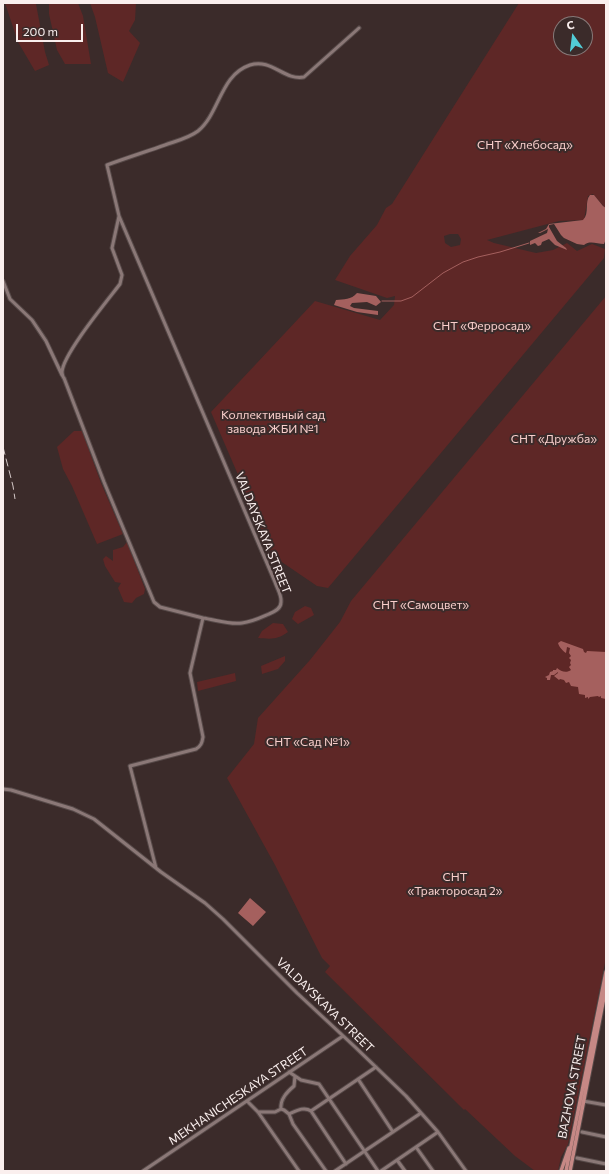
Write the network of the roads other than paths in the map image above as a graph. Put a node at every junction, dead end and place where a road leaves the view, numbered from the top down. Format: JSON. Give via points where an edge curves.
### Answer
{"nodes":[{"id":1,"x":359,"y":28,"type":"dead end"},
{"id":2,"x":119,"y":216,"type":"junction"},
{"id":3,"x":3,"y":281,"type":"edge"},
{"id":4,"x":64,"y":378,"type":"junction"},
{"id":5,"x":203,"y":618,"type":"junction"},
{"id":6,"x":3,"y":789,"type":"edge"},
{"id":7,"x":156,"y":868,"type":"junction"},
{"id":8,"x":606,"y":972,"type":"edge"},
{"id":9,"x":606,"y":987,"type":"edge"},
{"id":10,"x":600,"y":1008,"type":"junction"},
{"id":11,"x":606,"y":1009,"type":"edge"},
{"id":12,"x":343,"y":1036,"type":"junction"},
{"id":13,"x":376,"y":1067,"type":"junction"},
{"id":14,"x":289,"y":1072,"type":"junction"},
{"id":15,"x":295,"y":1076,"type":"junction"},
{"id":16,"x":358,"y":1079,"type":"junction"},
{"id":17,"x":329,"y":1099,"type":"junction"},
{"id":18,"x":247,"y":1101,"type":"junction"},
{"id":19,"x":583,"y":1101,"type":"junction"},
{"id":20,"x":606,"y":1105,"type":"edge"},
{"id":21,"x":281,"y":1109,"type":"junction"},
{"id":22,"x":311,"y":1111,"type":"junction"},
{"id":23,"x":258,"y":1112,"type":"junction"},
{"id":24,"x":421,"y":1113,"type":"junction"},
{"id":25,"x":289,"y":1114,"type":"junction"},
{"id":26,"x":393,"y":1132,"type":"junction"},
{"id":27,"x":438,"y":1132,"type":"junction"},
{"id":28,"x":582,"y":1132,"type":"dead end"},
{"id":29,"x":606,"y":1137,"type":"edge"},
{"id":30,"x":572,"y":1140,"type":"junction"},
{"id":31,"x":416,"y":1147,"type":"junction"},
{"id":32,"x":365,"y":1151,"type":"junction"},
{"id":33,"x":577,"y":1158,"type":"dead end"},
{"id":34,"x":398,"y":1160,"type":"junction"},
{"id":35,"x":346,"y":1164,"type":"junction"},
{"id":36,"x":606,"y":1164,"type":"edge"},
{"id":37,"x":143,"y":1171,"type":"edge"},
{"id":38,"x":299,"y":1171,"type":"edge"},
{"id":39,"x":326,"y":1171,"type":"edge"},
{"id":40,"x":335,"y":1171,"type":"edge"},
{"id":41,"x":380,"y":1171,"type":"edge"},
{"id":42,"x":405,"y":1171,"type":"edge"},
{"id":43,"x":433,"y":1171,"type":"edge"},
{"id":44,"x":466,"y":1171,"type":"edge"},
{"id":45,"x":561,"y":1171,"type":"edge"},
{"id":46,"x":566,"y":1171,"type":"edge"},
{"id":47,"x":570,"y":1171,"type":"edge"}],
"edges":[{"from":1,"to":2,"type":"street","via":[[304,77],[297,78],[263,63],[248,65],[230,78],[205,124],[192,135],[107,165]]},
{"from":2,"to":4,"type":"street","via":[[112,248],[122,275],[120,284],[72,349],[63,368]]},
{"from":2,"to":5,"type":"street","name":"VALDAYSKAYA STREET","via":[[281,598],[278,610],[253,621],[238,624]]},
{"from":3,"to":4,"type":"street","via":[[10,299],[32,320],[46,341]]},
{"from":4,"to":5,"type":"street","via":[[154,602],[160,607]]},
{"from":5,"to":7,"type":"street","via":[[190,673],[203,737],[200,747],[130,766]]},
{"from":6,"to":7,"type":"street","name":"VALDAYSKAYA STREET","via":[[73,809],[94,819]]},
{"from":7,"to":12,"type":"street","name":"VALDAYSKAYA STREET","via":[[224,918]]},
{"from":8,"to":10,"type":"main road"},
{"from":9,"to":10,"type":"main road"},
{"from":10,"to":11,"type":"main road"},
{"from":10,"to":19,"type":"main road","name":"BAZHOVA STREET"},
{"from":10,"to":30,"type":"main road","name":"BAZHOVA STREET"},
{"from":12,"to":13,"type":"street","name":"VALDAYSKAYA STREET"},
{"from":12,"to":14,"type":"street","name":"MEKHANICHESKAYA STREET"},
{"from":13,"to":16,"type":"street"},
{"from":13,"to":24,"type":"street","name":"VALDAYSKAYA STREET"},
{"from":14,"to":15,"type":"street"},
{"from":14,"to":18,"type":"street","name":"MEKHANICHESKAYA STREET"},
{"from":15,"to":17,"type":"street","via":[[306,1082],[319,1084]]},
{"from":15,"to":21,"type":"street","via":[[294,1086],[284,1096]]},
{"from":16,"to":17,"type":"street"},
{"from":16,"to":26,"type":"street"},
{"from":17,"to":22,"type":"street"},
{"from":17,"to":32,"type":"street"},
{"from":18,"to":23,"type":"street"},
{"from":18,"to":37,"type":"street","name":"MEKHANICHESKAYA STREET"},
{"from":19,"to":20,"type":"street"},
{"from":19,"to":47,"type":"main road","name":"BAZHOVA STREET"},
{"from":21,"to":23,"type":"street","via":[[275,1112]]},
{"from":21,"to":25,"type":"street"},
{"from":22,"to":25,"type":"street","via":[[305,1108]]},
{"from":22,"to":35,"type":"street"},
{"from":23,"to":38,"type":"street"},
{"from":24,"to":26,"type":"street"},
{"from":24,"to":27,"type":"street","name":"VALDAYSKAYA STREET"},
{"from":25,"to":39,"type":"street","via":[[293,1124]]},
{"from":26,"to":32,"type":"street"},
{"from":27,"to":31,"type":"street"},
{"from":27,"to":44,"type":"street","name":"VALDAYSKAYA STREET"},
{"from":28,"to":29,"type":"street"},
{"from":30,"to":45,"type":"main road"},
{"from":30,"to":46,"type":"main road","name":"BAZHOVA STREET"},
{"from":31,"to":34,"type":"street"},
{"from":31,"to":43,"type":"street"},
{"from":32,"to":35,"type":"street"},
{"from":32,"to":41,"type":"street"},
{"from":33,"to":36,"type":"street"},
{"from":34,"to":41,"type":"street"},
{"from":34,"to":42,"type":"street"},
{"from":35,"to":40,"type":"street"}]}
